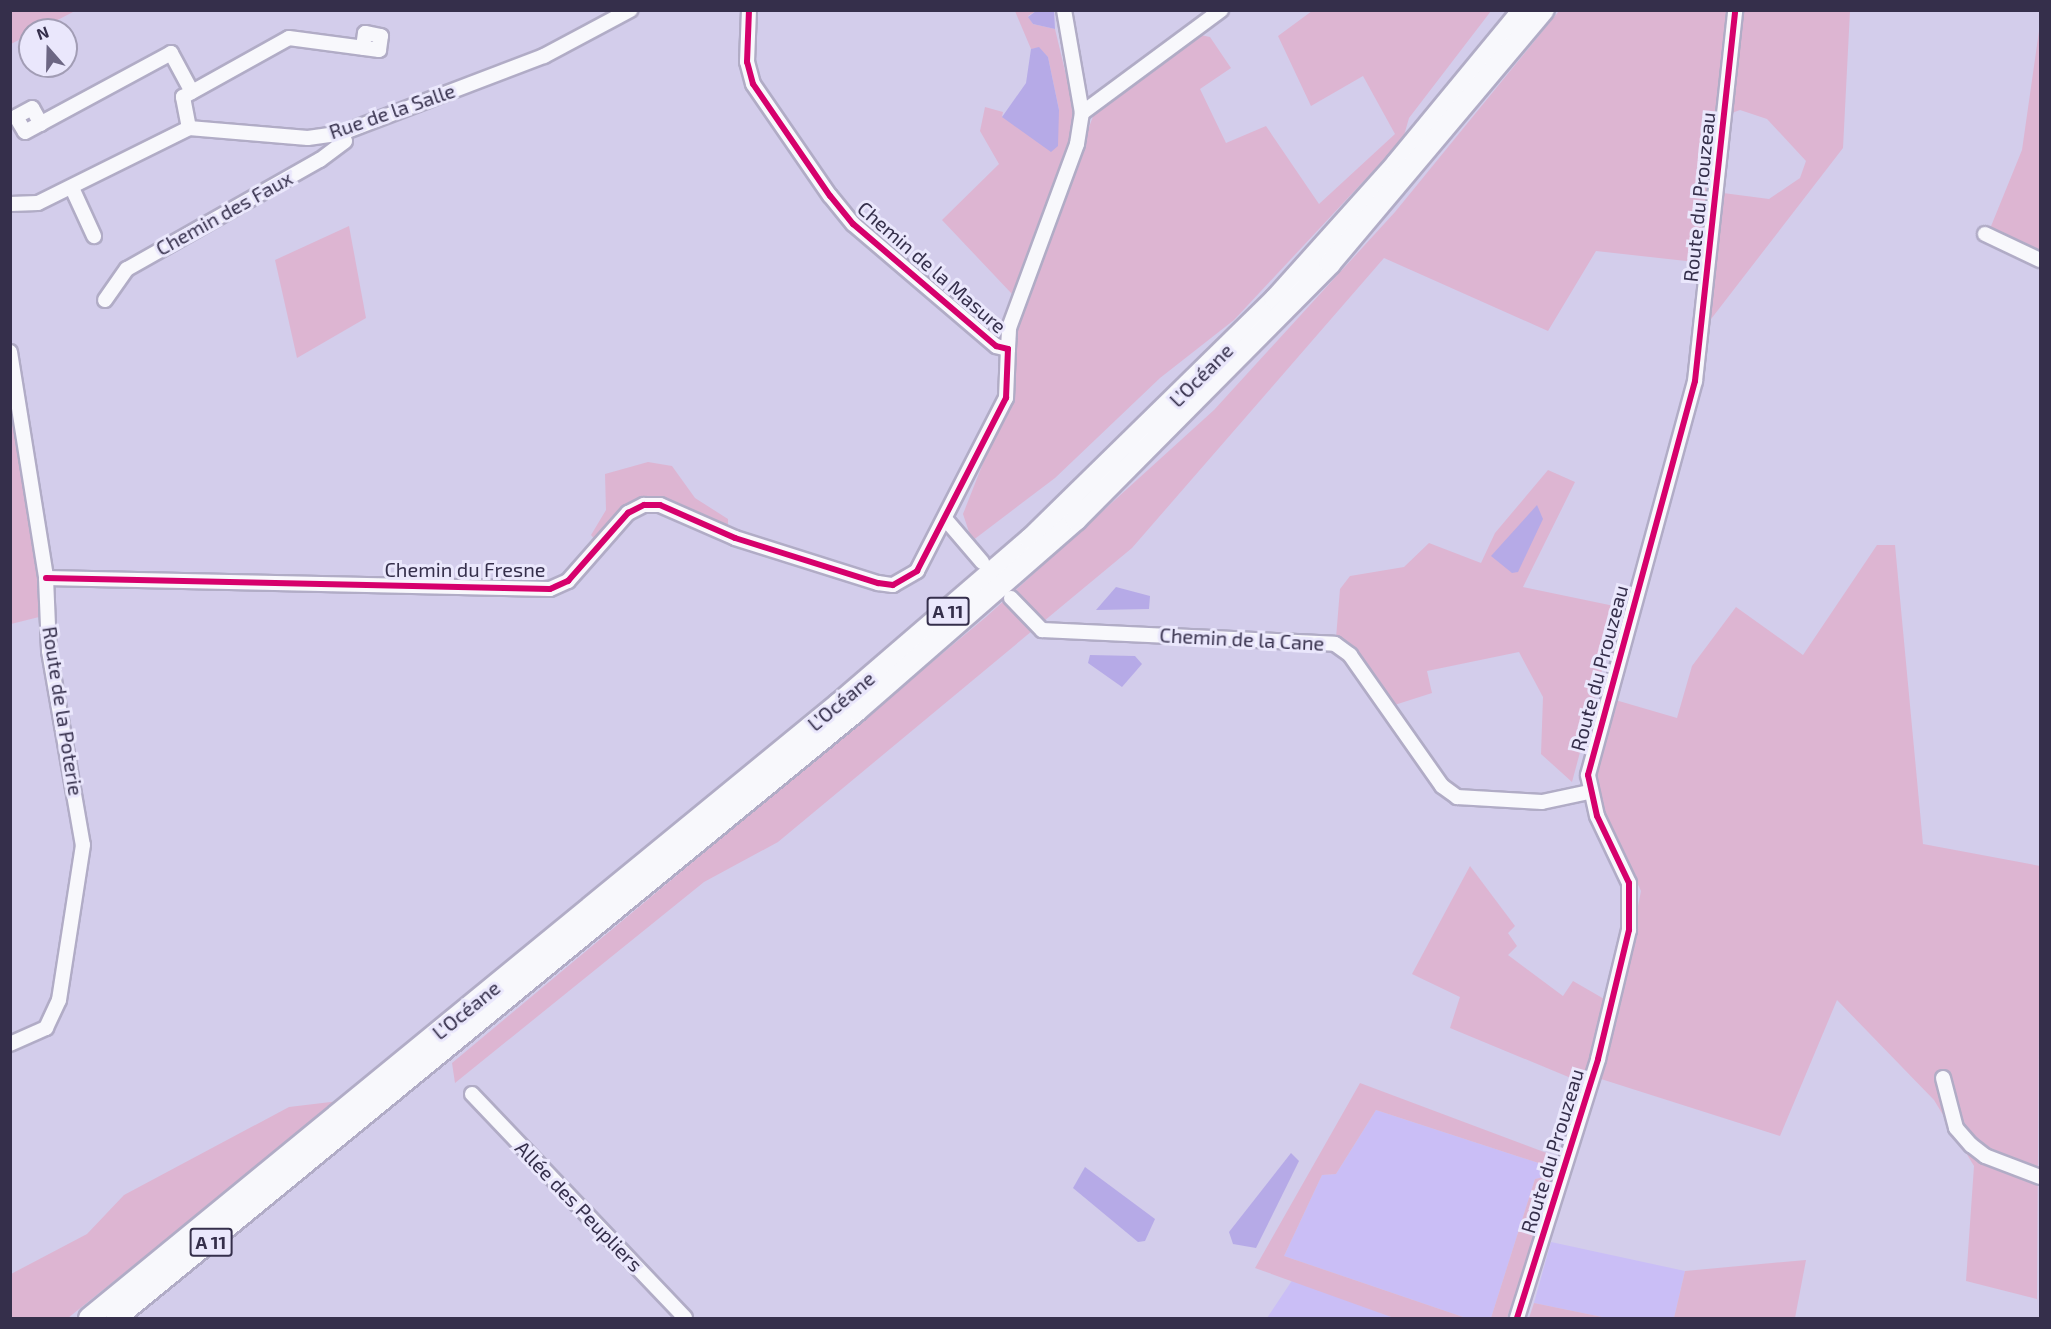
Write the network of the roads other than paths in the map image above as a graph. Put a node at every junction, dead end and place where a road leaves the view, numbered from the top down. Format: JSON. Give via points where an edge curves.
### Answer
{"nodes":[{"id":1,"x":630,"y":10,"type":"edge"},
{"id":2,"x":748,"y":10,"type":"edge"},
{"id":3,"x":1064,"y":10,"type":"edge"},
{"id":4,"x":1221,"y":10,"type":"edge"},
{"id":5,"x":1523,"y":10,"type":"edge"},
{"id":6,"x":1544,"y":10,"type":"edge"},
{"id":7,"x":1735,"y":10,"type":"edge"},
{"id":8,"x":363,"y":48,"type":"dead end"},
{"id":9,"x":192,"y":92,"type":"junction"},
{"id":10,"x":1082,"y":113,"type":"junction"},
{"id":11,"x":41,"y":124,"type":"dead end"},
{"id":12,"x":189,"y":128,"type":"junction"},
{"id":13,"x":342,"y":133,"type":"junction"},
{"id":14,"x":72,"y":188,"type":"junction"},
{"id":15,"x":11,"y":205,"type":"edge"},
{"id":16,"x":1985,"y":234,"type":"dead end"},
{"id":17,"x":94,"y":236,"type":"dead end"},
{"id":18,"x":2040,"y":260,"type":"edge"},
{"id":19,"x":105,"y":300,"type":"dead end"},
{"id":20,"x":1008,"y":348,"type":"junction"},
{"id":21,"x":10,"y":352,"type":"edge"},
{"id":22,"x":947,"y":521,"type":"junction"},
{"id":23,"x":982,"y":562,"type":"dead end"},
{"id":24,"x":46,"y":578,"type":"junction"},
{"id":25,"x":1011,"y":598,"type":"dead end"},
{"id":26,"x":1589,"y":792,"type":"junction"},
{"id":27,"x":10,"y":1044,"type":"edge"},
{"id":28,"x":1943,"y":1078,"type":"dead end"},
{"id":29,"x":472,"y":1094,"type":"dead end"},
{"id":30,"x":2040,"y":1177,"type":"edge"},
{"id":31,"x":89,"y":1318,"type":"edge"},
{"id":32,"x":116,"y":1318,"type":"edge"},
{"id":33,"x":685,"y":1318,"type":"edge"},
{"id":34,"x":1517,"y":1318,"type":"edge"}],
"edges":[{"from":1,"to":13,"type":"street","name":"Rue de la Salle","via":[[544,56]]},
{"from":2,"to":20,"type":"street","name":"Chemin de la Masure","via":[[747,62],[753,84],[830,196],[853,224],[996,346]]},
{"from":3,"to":10,"type":"street"},
{"from":4,"to":10,"type":"street"},
{"from":5,"to":31,"type":"highway","name":"L’Océane","number":"A 11","via":[[1296,276],[1161,415],[1022,545],[822,717]]},
{"from":6,"to":32,"type":"highway","name":"L’Océane","number":"A 11","via":[[1330,264],[1076,520],[856,711]]},
{"from":7,"to":26,"type":"street","name":"Route du Prouzeau","via":[[1695,381],[1592,747]]},
{"from":8,"to":9,"type":"street","via":[[289,38]]},
{"from":9,"to":11,"type":"street","via":[[171,53]]},
{"from":9,"to":12,"type":"street","via":[[183,97]]},
{"from":10,"to":20,"type":"street","via":[[1077,144],[1009,328]]},
{"from":12,"to":13,"type":"street","name":"Rue de la Salle","via":[[309,138]]},
{"from":12,"to":14,"type":"street"},
{"from":13,"to":19,"type":"street","name":"Chemin des Faux","via":[[345,141],[320,160],[127,269]]},
{"from":14,"to":15,"type":"street","via":[[38,203]]},
{"from":14,"to":17,"type":"street"},
{"from":16,"to":18,"type":"street"},
{"from":20,"to":22,"type":"street","name":"Chemin de la Masure","via":[[1006,398]]},
{"from":21,"to":24,"type":"street","name":"Route de la Poterie"},
{"from":22,"to":23,"type":"street"},
{"from":22,"to":24,"type":"street","name":"Chemin du Fresne","via":[[917,571],[893,585],[735,538],[660,505],[628,513],[568,581],[550,589]]},
{"from":24,"to":27,"type":"street","name":"Route de la Poterie","via":[[49,651],[83,845],[56,1008],[45,1028]]},
{"from":25,"to":26,"type":"street","name":"Chemin de la Cane","via":[[1042,630],[1335,644],[1350,655],[1442,786],[1457,797],[1542,802]]},
{"from":26,"to":34,"type":"street","name":"Route du Prouzeau","via":[[1629,883],[1629,930],[1598,1059]]},
{"from":28,"to":30,"type":"street","via":[[1956,1128],[1971,1144],[1985,1156]]},
{"from":29,"to":33,"type":"street","name":"Allée des Peupliers"}]}
